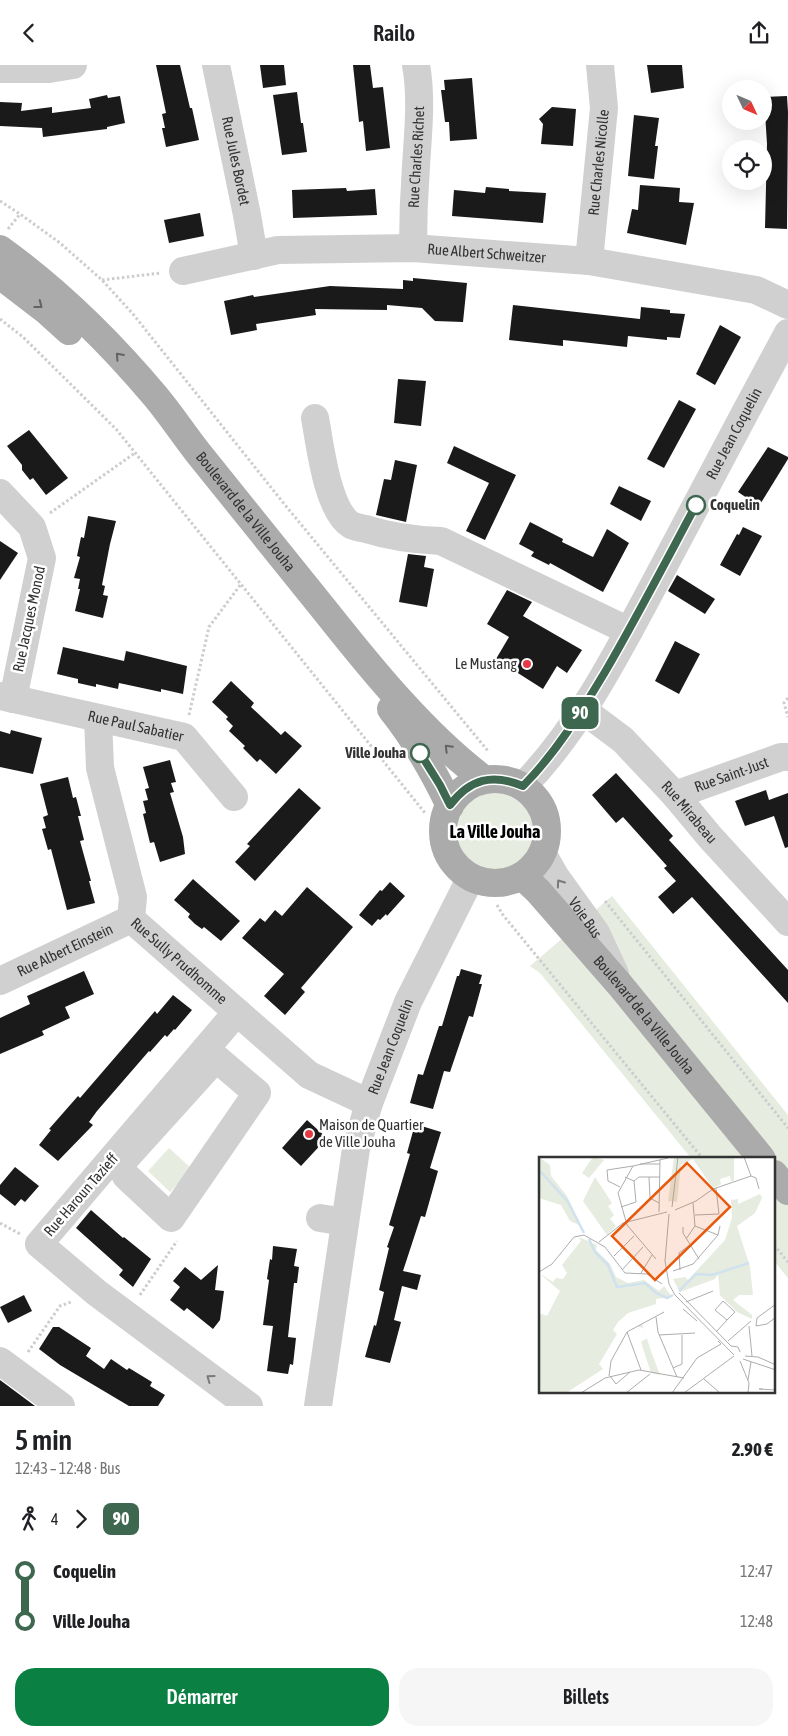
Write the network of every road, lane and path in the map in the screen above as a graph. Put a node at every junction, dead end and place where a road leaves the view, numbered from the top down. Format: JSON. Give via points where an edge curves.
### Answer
{"nodes":[{"id":1,"x":73,"y":65,"type":"edge"},
{"id":2,"x":216,"y":65,"type":"edge"},
{"id":3,"x":416,"y":65,"type":"edge"},
{"id":4,"x":600,"y":65,"type":"edge"},
{"id":5,"x":0,"y":69,"type":"edge"},
{"id":6,"x":0,"y":201,"type":"edge"},
{"id":7,"x":20,"y":214,"type":"junction"},
{"id":8,"x":2,"y":241,"type":"edge"},
{"id":9,"x":413,"y":248,"type":"junction"},
{"id":10,"x":254,"y":256,"type":"junction"},
{"id":11,"x":589,"y":261,"type":"junction"},
{"id":12,"x":183,"y":271,"type":"joint"},
{"id":13,"x":0,"y":275,"type":"edge"},
{"id":14,"x":102,"y":280,"type":"junction"},
{"id":15,"x":788,"y":305,"type":"edge"},
{"id":16,"x":0,"y":319,"type":"edge"},
{"id":17,"x":788,"y":333,"type":"edge"},
{"id":18,"x":315,"y":417,"type":"dead end"},
{"id":19,"x":135,"y":453,"type":"junction"},
{"id":20,"x":0,"y":493,"type":"edge"},
{"id":21,"x":32,"y":527,"type":"junction"},
{"id":22,"x":241,"y":584,"type":"junction"},
{"id":23,"x":629,"y":631,"type":"junction"},
{"id":24,"x":6,"y":698,"type":"edge"},
{"id":25,"x":788,"y":698,"type":"edge"},
{"id":26,"x":583,"y":710,"type":"junction"},
{"id":27,"x":788,"y":717,"type":"edge"},
{"id":28,"x":98,"y":718,"type":"junction"},
{"id":29,"x":184,"y":737,"type":"junction"},
{"id":30,"x":489,"y":751,"type":"dead end"},
{"id":31,"x":788,"y":757,"type":"edge"},
{"id":32,"x":485,"y":780,"type":"junction"},
{"id":33,"x":523,"y":786,"type":"junction"},
{"id":34,"x":675,"y":795,"type":"junction"},
{"id":35,"x":234,"y":797,"type":"dead end"},
{"id":36,"x":438,"y":809,"type":"junction"},
{"id":37,"x":542,"y":853,"type":"junction"},
{"id":38,"x":469,"y":876,"type":"junction"},
{"id":39,"x":522,"y":876,"type":"junction"},
{"id":40,"x":602,"y":898,"type":"dead end"},
{"id":41,"x":497,"y":905,"type":"dead end"},
{"id":42,"x":131,"y":919,"type":"junction"},
{"id":43,"x":788,"y":922,"type":"edge"},
{"id":44,"x":0,"y":981,"type":"edge"},
{"id":45,"x":620,"y":985,"type":"junction"},
{"id":46,"x":238,"y":1011,"type":"junction"},
{"id":47,"x":257,"y":1093,"type":"joint"},
{"id":48,"x":369,"y":1103,"type":"junction"},
{"id":49,"x":788,"y":1128,"type":"edge"},
{"id":50,"x":701,"y":1157,"type":"edge"},
{"id":51,"x":760,"y":1157,"type":"edge"},
{"id":52,"x":776,"y":1176,"type":"edge"},
{"id":53,"x":788,"y":1191,"type":"edge"},
{"id":54,"x":776,"y":1247,"type":"edge"},
{"id":55,"x":164,"y":1260,"type":"dead end"},
{"id":56,"x":788,"y":1262,"type":"edge"},
{"id":57,"x":97,"y":1293,"type":"junction"},
{"id":58,"x":126,"y":1315,"type":"junction"},
{"id":59,"x":8,"y":1366,"type":"edge"},
{"id":60,"x":61,"y":1406,"type":"edge"},
{"id":61,"x":249,"y":1406,"type":"edge"},
{"id":62,"x":318,"y":1406,"type":"edge"}],
"edges":[{"from":1,"to":5,"type":"street","via":[[49,69]]},
{"from":2,"to":10,"type":"street","name":"Rue Jules Bordet"},
{"from":3,"to":9,"type":"street","name":"Rue Charles Richet","via":[[419,124]]},
{"from":4,"to":11,"type":"street","name":"Rue Charles Nicolle","via":[[604,108]]},
{"from":6,"to":7,"type":"path"},
{"from":7,"to":8,"type":"path"},
{"from":7,"to":14,"type":"path"},
{"from":32,"to":8,"type":"main road","name":"Boulevard de la Ville Jouha","one_way":true,"via":[[411,711],[366,662],[157,398],[116,352]]},
{"from":9,"to":10,"type":"street","name":"Rue Albert Schweitzer","via":[[278,250]]},
{"from":9,"to":11,"type":"street","name":"Rue Albert Schweitzer"},
{"from":10,"to":12,"type":"street","name":"Rue Albert Schweitzer"},
{"from":11,"to":15,"type":"street","name":"Rue Albert Schweitzer","via":[[756,290]]},
{"from":12,"to":14,"type":"path"},
{"from":13,"to":36,"type":"main road","name":"Boulevard de la Ville Jouha","one_way":true,"via":[[78,339],[182,453],[401,721],[440,785]]},
{"from":14,"to":30,"type":"path"},
{"from":16,"to":19,"type":"path","via":[[56,368]]},
{"from":17,"to":23,"type":"street","name":"Rue Jean Coquelin"},
{"from":18,"to":23,"type":"street","via":[[329,488],[340,513],[351,525],[412,540],[441,541]]},
{"from":19,"to":21,"type":"path"},
{"from":19,"to":22,"type":"path"},
{"from":20,"to":21,"type":"street","name":"Rue Jacques Monod"},
{"from":21,"to":24,"type":"street","name":"Rue Jacques Monod","via":[[42,558]]},
{"from":22,"to":29,"type":"path","via":[[209,627]]},
{"from":22,"to":36,"type":"path"},
{"from":23,"to":26,"type":"street","name":"Rue Jean Coquelin"},
{"from":24,"to":28,"type":"street","name":"Rue Paul Sabatier"},
{"from":25,"to":27,"type":"path","via":[[784,703]]},
{"from":26,"to":33,"type":"street","name":"Rue Jean Coquelin"},
{"from":26,"to":34,"type":"street","name":"Rue Mirabeau","via":[[623,740]]},
{"from":28,"to":29,"type":"street","name":"Rue Paul Sabatier"},
{"from":28,"to":42,"type":"street","name":"Rue Sully Prudhomme","via":[[100,768],[133,897]]},
{"from":29,"to":35,"type":"street","name":"Rue Paul Sabatier"},
{"from":31,"to":34,"type":"street","name":"Rue Saint-Just"},
{"from":32,"to":33,"type":"main road","via":[[510,781]]},
{"from":32,"to":36,"type":"main road","via":[[471,785]]},
{"from":33,"to":37,"type":"main road","via":[[543,809],[547,839]]},
{"from":34,"to":43,"type":"street","name":"Rue Mirabeau"},
{"from":36,"to":38,"type":"main road","via":[[445,818],[443,831],[450,857]]},
{"from":37,"to":39,"type":"main road"},
{"from":45,"to":37,"type":"street","name":"Voie Bus","one_way":true,"via":[[596,933]]},
{"from":38,"to":39,"type":"main road","via":[[495,883]]},
{"from":38,"to":48,"type":"street","name":"Rue Jean Coquelin","via":[[408,1002]]},
{"from":39,"to":45,"type":"main road","name":"Boulevard de la Ville Jouha"},
{"from":40,"to":49,"type":"path"},
{"from":41,"to":50,"type":"path"},
{"from":42,"to":44,"type":"street","name":"Rue Albert Einstein"},
{"from":42,"to":46,"type":"street","name":"Rue Sully Prudhomme"},
{"from":45,"to":51,"type":"main road","name":"Boulevard de la Ville Jouha"},
{"from":46,"to":48,"type":"street","name":"Rue Sully Prudhomme","via":[[309,1075]]},
{"from":46,"to":57,"type":"street","name":"Rue Haroun Tazieff","via":[[39,1244]]},
{"from":47,"to":47,"type":"street","via":[[216,1059],[122,1162],[126,1176],[171,1218]]},
{"from":48,"to":62,"type":"street","name":"Rue Jean Coquelin","via":[[333,1220]]},
{"from":52,"to":53,"type":"main road"},
{"from":54,"to":56,"type":"path"},
{"from":55,"to":58,"type":"path"},
{"from":57,"to":58,"type":"street","name":"Rue Haroun Tazieff"},
{"from":57,"to":59,"type":"path","via":[[60,1305]]},
{"from":61,"to":58,"type":"street","name":"Rue Haroun Tazieff","one_way":true},
{"from":59,"to":60,"type":"street"}]}
